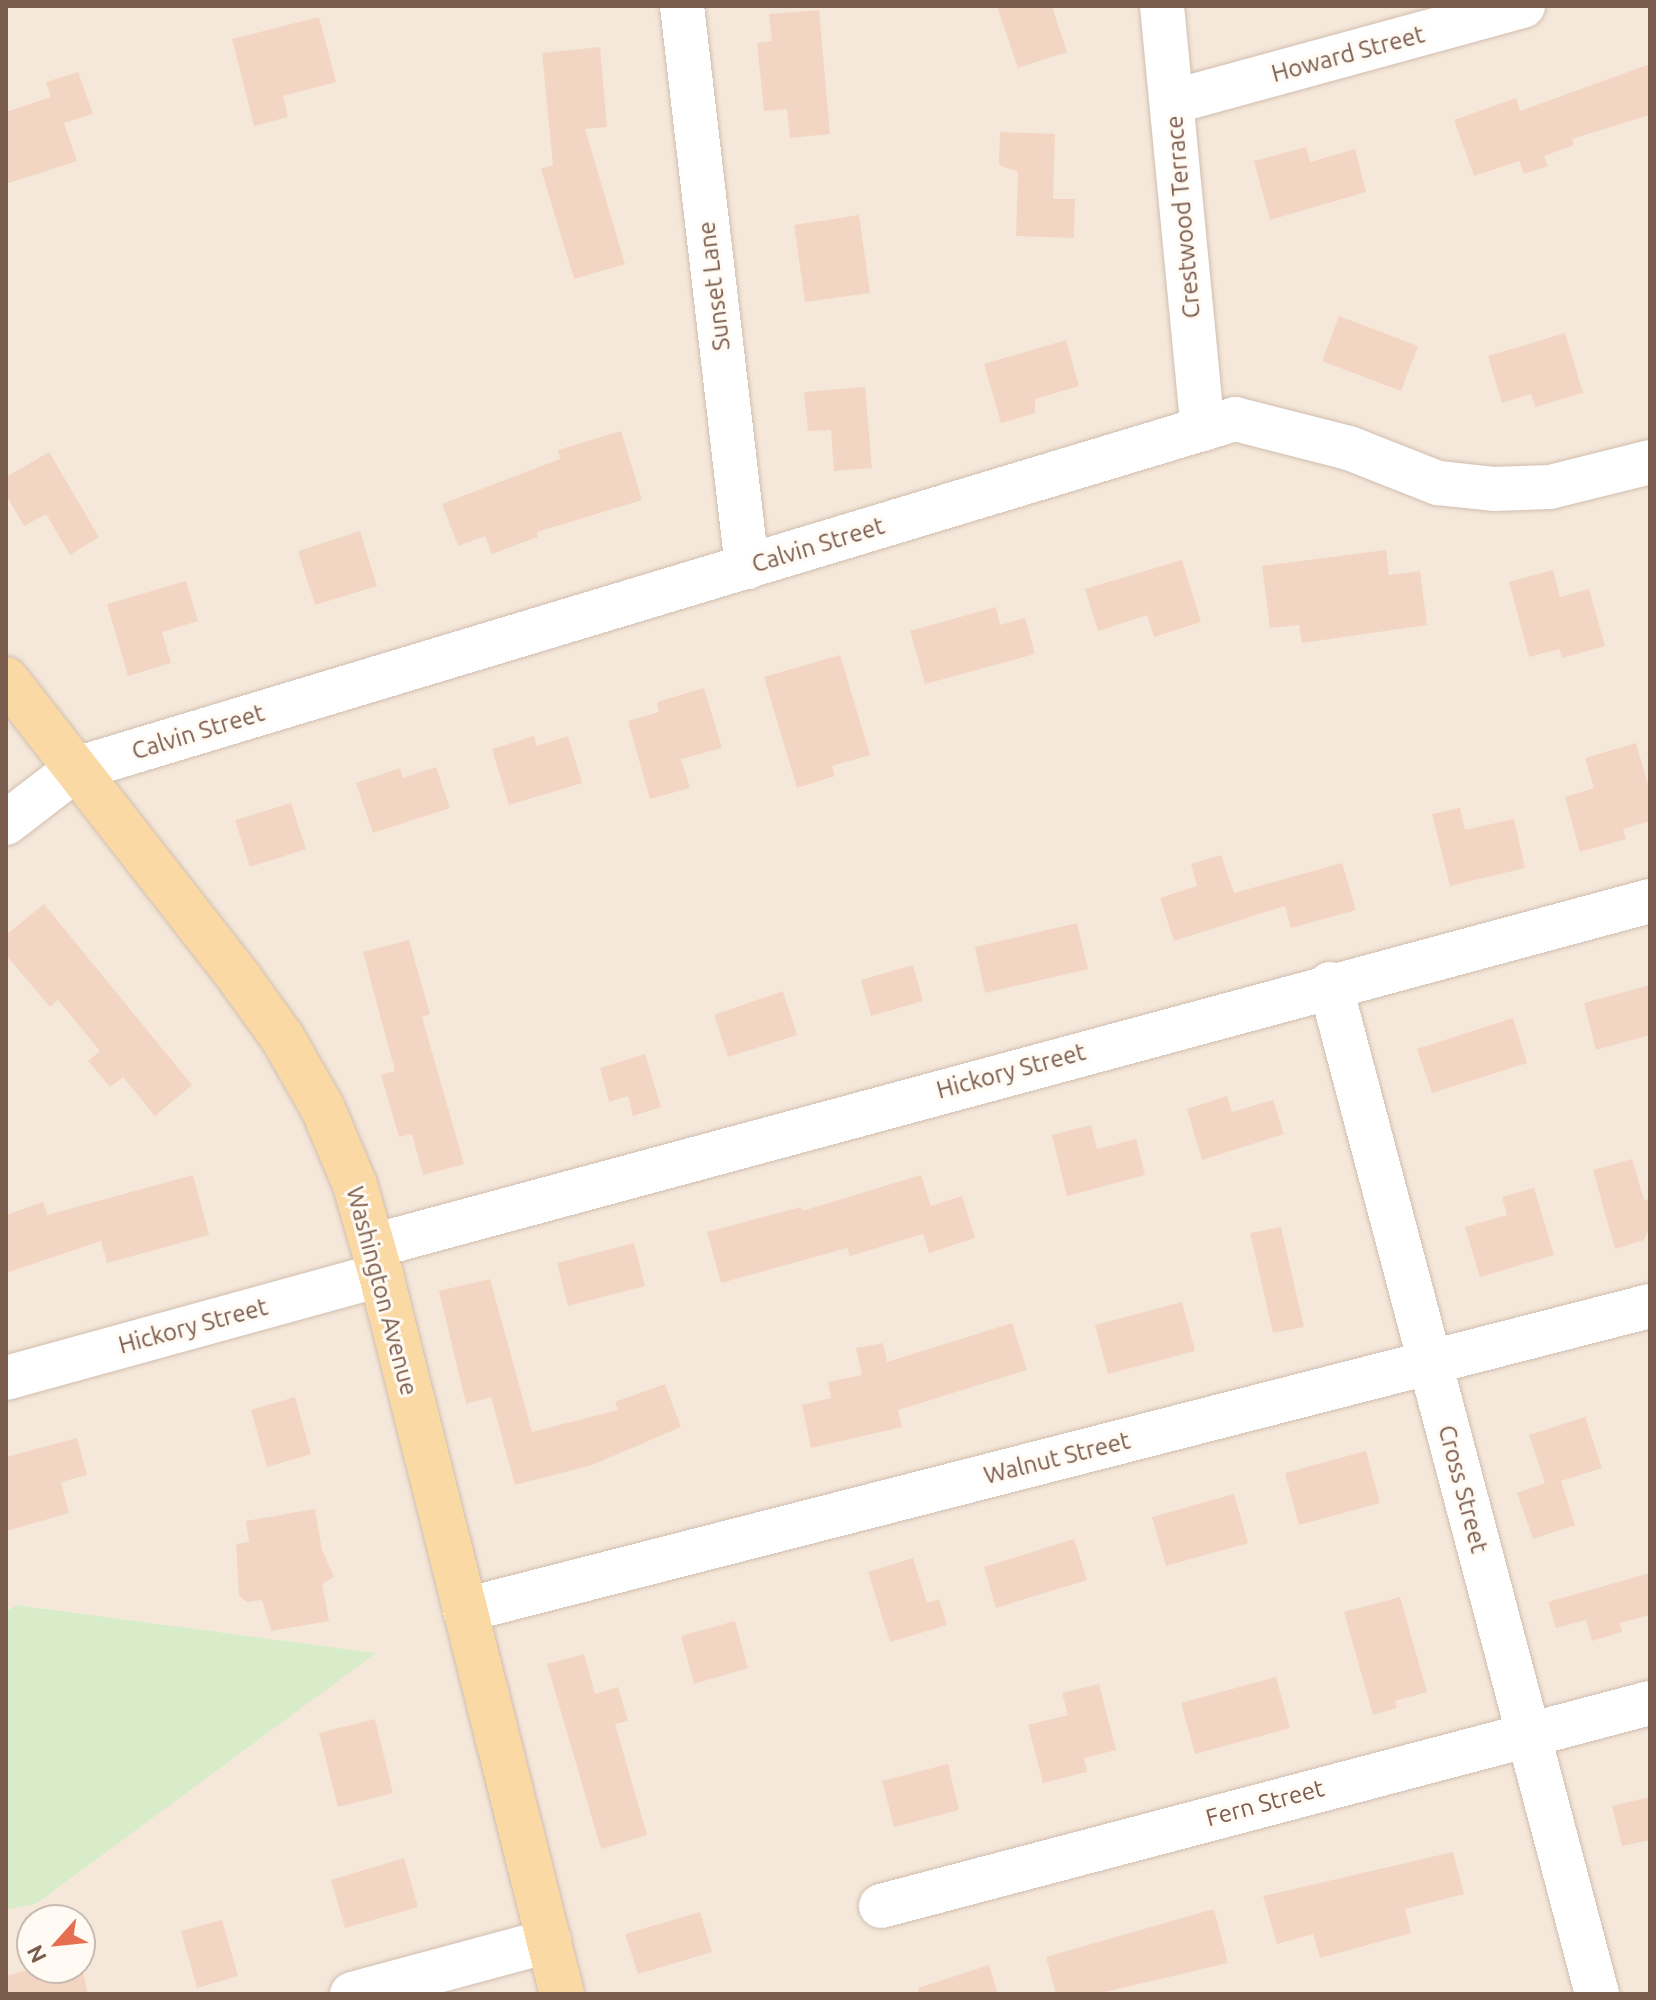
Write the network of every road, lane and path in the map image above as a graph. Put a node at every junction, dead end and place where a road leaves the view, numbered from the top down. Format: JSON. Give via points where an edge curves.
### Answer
{"nodes":[{"id":1,"x":682,"y":6,"type":"edge"},
{"id":2,"x":1162,"y":6,"type":"edge"},
{"id":3,"x":1523,"y":6,"type":"edge"},
{"id":4,"x":1172,"y":102,"type":"junction"},
{"id":5,"x":1203,"y":429,"type":"junction"},
{"id":6,"x":1650,"y":462,"type":"edge"},
{"id":7,"x":747,"y":567,"type":"junction"},
{"id":8,"x":6,"y":679,"type":"edge"},
{"id":9,"x":76,"y":769,"type":"junction"},
{"id":10,"x":6,"y":823,"type":"edge"},
{"id":11,"x":1650,"y":901,"type":"edge"},
{"id":12,"x":1330,"y":984,"type":"junction"},
{"id":13,"x":377,"y":1260,"type":"junction"},
{"id":14,"x":1650,"y":1306,"type":"edge"},
{"id":15,"x":1430,"y":1363,"type":"junction"},
{"id":16,"x":6,"y":1378,"type":"edge"},
{"id":17,"x":465,"y":1610,"type":"junction"},
{"id":18,"x":1650,"y":1703,"type":"edge"},
{"id":19,"x":1528,"y":1733,"type":"junction"},
{"id":20,"x":881,"y":1906,"type":"dead end"},
{"id":21,"x":549,"y":1941,"type":"junction"},
{"id":22,"x":352,"y":1994,"type":"edge"},
{"id":23,"x":562,"y":1994,"type":"edge"},
{"id":24,"x":1597,"y":1994,"type":"edge"}],
"edges":[{"from":1,"to":7,"type":"street","name":"Sunset Lane"},
{"from":2,"to":4,"type":"street","name":"Crestwood Terrace"},
{"from":3,"to":4,"type":"street","name":"Howard Street"},
{"from":4,"to":5,"type":"street","name":"Crestwood Terrace"},
{"from":5,"to":6,"type":"street","name":"Calvin Street","via":[[1235,419],[1349,448],[1438,483],[1494,489],[1550,487]]},
{"from":5,"to":7,"type":"street","name":"Calvin Street"},
{"from":7,"to":9,"type":"street","name":"Calvin Street"},
{"from":8,"to":9,"type":"main road","name":"Washington Avenue"},
{"from":9,"to":10,"type":"street","name":"Calvin Street"},
{"from":9,"to":13,"type":"main road","name":"Washington Avenue","via":[[282,1037],[323,1109],[355,1185]]},
{"from":11,"to":12,"type":"street","name":"Hickory Street"},
{"from":12,"to":13,"type":"street","name":"Hickory Street"},
{"from":12,"to":15,"type":"street","name":"Cross Street"},
{"from":13,"to":16,"type":"street","name":"Hickory Street"},
{"from":13,"to":17,"type":"main road","name":"Washington Avenue"},
{"from":14,"to":15,"type":"street","name":"Walnut Street"},
{"from":15,"to":17,"type":"street","name":"Walnut Street"},
{"from":15,"to":19,"type":"street","name":"Cross Street"},
{"from":17,"to":21,"type":"main road","name":"Washington Avenue"},
{"from":18,"to":19,"type":"street","name":"Fern Street"},
{"from":19,"to":20,"type":"street","name":"Fern Street"},
{"from":19,"to":24,"type":"street","name":"Cross Street"},
{"from":21,"to":22,"type":"street"},
{"from":21,"to":23,"type":"main road","name":"Washington Avenue"}]}
